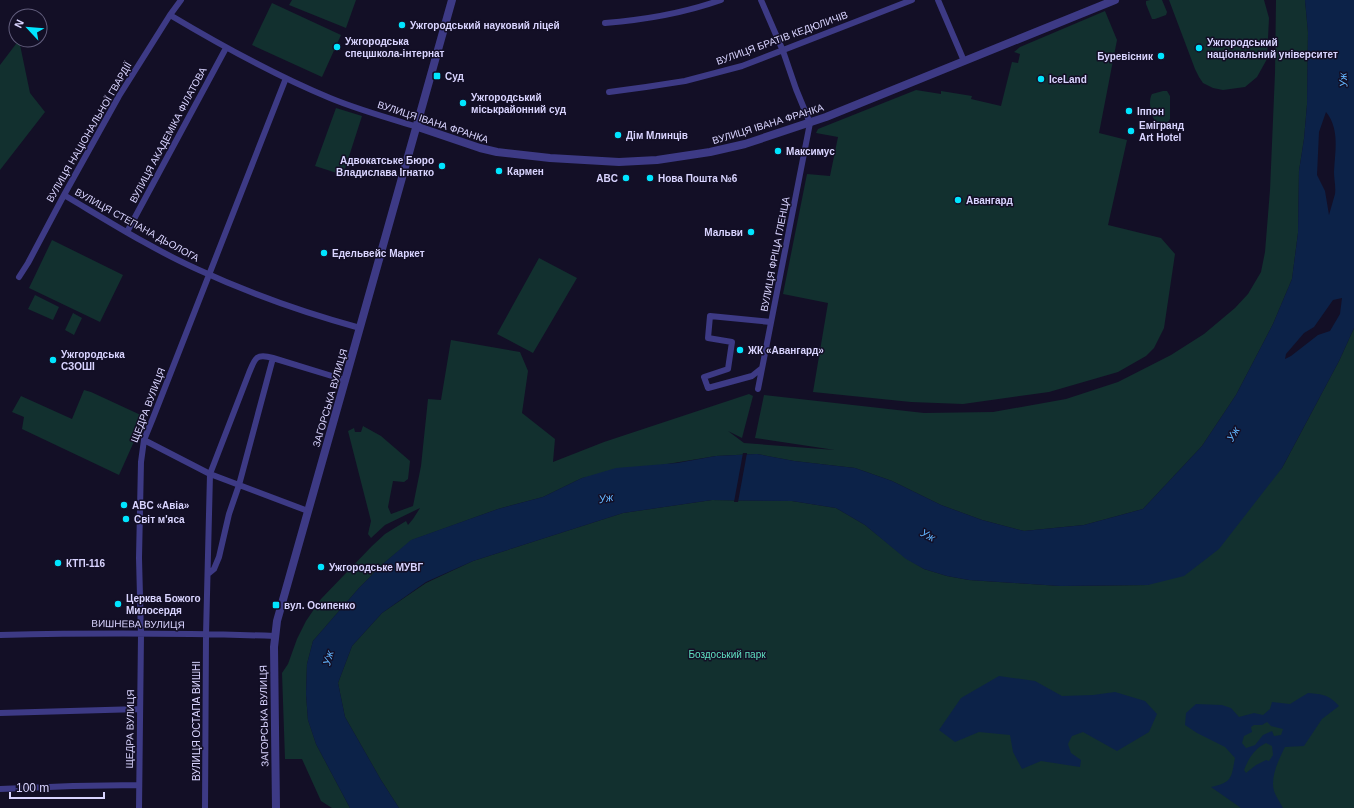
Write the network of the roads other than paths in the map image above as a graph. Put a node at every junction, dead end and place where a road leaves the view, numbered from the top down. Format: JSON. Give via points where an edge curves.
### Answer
{"nodes":[{"id":1,"x":181,"y":0,"type":"edge"},
{"id":2,"x":452,"y":0,"type":"edge"},
{"id":3,"x":721,"y":0,"type":"edge"},
{"id":4,"x":761,"y":0,"type":"edge"},
{"id":5,"x":912,"y":0,"type":"edge"},
{"id":6,"x":938,"y":0,"type":"edge"},
{"id":7,"x":1115,"y":0,"type":"edge"},
{"id":8,"x":170,"y":15,"type":"junction"},
{"id":9,"x":605,"y":23,"type":"dead end"},
{"id":10,"x":226,"y":48,"type":"junction"},
{"id":11,"x":783,"y":51,"type":"junction"},
{"id":12,"x":964,"y":61,"type":"junction"},
{"id":13,"x":286,"y":78,"type":"junction"},
{"id":14,"x":609,"y":92,"type":"dead end"},
{"id":15,"x":810,"y":123,"type":"junction"},
{"id":16,"x":418,"y":127,"type":"junction"},
{"id":17,"x":64,"y":195,"type":"junction"},
{"id":18,"x":127,"y":232,"type":"junction"},
{"id":19,"x":210,"y":275,"type":"junction"},
{"id":20,"x":18,"y":277,"type":"dead end"},
{"id":21,"x":771,"y":322,"type":"junction"},
{"id":22,"x":360,"y":328,"type":"junction"},
{"id":23,"x":273,"y":358,"type":"junction"},
{"id":24,"x":762,"y":368,"type":"junction"},
{"id":25,"x":345,"y":380,"type":"junction"},
{"id":26,"x":758,"y":389,"type":"dead end"},
{"id":27,"x":144,"y":440,"type":"junction"},
{"id":28,"x":210,"y":474,"type":"junction"},
{"id":29,"x":239,"y":485,"type":"junction"},
{"id":30,"x":308,"y":511,"type":"junction"},
{"id":31,"x":208,"y":574,"type":"junction"},
{"id":32,"x":0,"y":635,"type":"edge"},
{"id":33,"x":141,"y":635,"type":"junction"},
{"id":34,"x":206,"y":635,"type":"junction"},
{"id":35,"x":275,"y":636,"type":"junction"},
{"id":36,"x":140,"y":708,"type":"junction"},
{"id":37,"x":0,"y":713,"type":"edge"},
{"id":38,"x":139,"y":785,"type":"junction"},
{"id":39,"x":0,"y":789,"type":"edge"},
{"id":40,"x":139,"y":808,"type":"edge"},
{"id":41,"x":205,"y":808,"type":"edge"},
{"id":42,"x":276,"y":808,"type":"edge"}],
"edges":[{"from":1,"to":8,"type":"street","name":"ВУЛИЦЯ НАЦІОНАЛЬНОЇ ГВАРДІЇ"},
{"from":2,"to":16,"type":"street","name":"ЗАГОРСЬКА ВУЛИЦЯ"},
{"from":3,"to":9,"type":"street","via":[[698,8],[633,21]]},
{"from":4,"to":11,"type":"street"},
{"from":5,"to":11,"type":"street","name":"ВУЛИЦЯ БРАТІВ КЕДЮЛИЧІВ"},
{"from":6,"to":12,"type":"street"},
{"from":7,"to":12,"type":"street","name":"ВУЛИЦЯ ІВАНА ФРАНКА"},
{"from":8,"to":10,"type":"street","name":"ВУЛИЦЯ ІВАНА ФРАНКА"},
{"from":8,"to":17,"type":"street","name":"ВУЛИЦЯ НАЦІОНАЛЬНОЇ ГВАРДІЇ","via":[[119,96]]},
{"from":10,"to":13,"type":"street","name":"ВУЛИЦЯ ІВАНА ФРАНКА"},
{"from":10,"to":18,"type":"street","name":"ВУЛИЦЯ АКАДЕМІКА ФІЛАТОВА"},
{"from":11,"to":14,"type":"street","name":"ВУЛИЦЯ БРАТІВ КЕДЮЛИЧІВ","via":[[742,66],[690,80]]},
{"from":11,"to":15,"type":"street"},
{"from":12,"to":15,"type":"street","name":"ВУЛИЦЯ ІВАНА ФРАНКА"},
{"from":13,"to":16,"type":"street","name":"ВУЛИЦЯ ІВАНА ФРАНКА","via":[[331,98]]},
{"from":13,"to":19,"type":"street","name":"ЩЕДРА ВУЛИЦЯ"},
{"from":15,"to":16,"type":"street","name":"ВУЛИЦЯ ІВАНА ФРАНКА","via":[[745,144],[710,152],[657,160],[619,162],[498,152]]},
{"from":15,"to":21,"type":"street","name":"ВУЛИЦЯ ФРІЦА ГЛЕНЦА"},
{"from":16,"to":22,"type":"street","name":"ЗАГОРСЬКА ВУЛИЦЯ"},
{"from":17,"to":18,"type":"street","name":"ВУЛИЦЯ СТЕПАНА ДЬОЛОГА"},
{"from":17,"to":20,"type":"street","name":"ВУЛИЦЯ НАЦІОНАЛЬНОЇ ГВАРДІЇ","via":[[28,264]]},
{"from":18,"to":19,"type":"street","name":"ВУЛИЦЯ СТЕПАНА ДЬОЛОГА"},
{"from":19,"to":22,"type":"street","name":"ВУЛИЦЯ СТЕПАНА ДЬОЛОГА","via":[[286,306]]},
{"from":19,"to":27,"type":"street","name":"ЩЕДРА ВУЛИЦЯ"},
{"from":21,"to":24,"type":"street","name":"ВУЛИЦЯ ФРІЦА ГЛЕНЦА"},
{"from":21,"to":24,"type":"street","via":[[710,316],[708,338],[732,342],[728,369],[704,377],[708,388],[752,376]]},
{"from":22,"to":25,"type":"street","name":"ЗАГОРСЬКА ВУЛИЦЯ"},
{"from":23,"to":25,"type":"street"},
{"from":23,"to":28,"type":"street","name":"ВУЛИЦЯ ОСТАПА ВИШНІ","via":[[263,355],[254,360]]},
{"from":23,"to":29,"type":"street"},
{"from":24,"to":26,"type":"street","name":"ВУЛИЦЯ ФРІЦА ГЛЕНЦА"},
{"from":25,"to":30,"type":"street","name":"ЗАГОРСЬКА ВУЛИЦЯ"},
{"from":27,"to":28,"type":"street"},
{"from":27,"to":33,"type":"street","name":"ЩЕДРА ВУЛИЦЯ","via":[[141,462]]},
{"from":28,"to":29,"type":"street"},
{"from":28,"to":31,"type":"street","name":"ВУЛИЦЯ ОСТАПА ВИШНІ"},
{"from":29,"to":30,"type":"street"},
{"from":29,"to":31,"type":"street","via":[[219,557],[214,569]]},
{"from":30,"to":35,"type":"street","name":"ЗАГОРСЬКА ВУЛИЦЯ"},
{"from":31,"to":34,"type":"street","name":"ВУЛИЦЯ ОСТАПА ВИШНІ"},
{"from":32,"to":33,"type":"street","name":"ВИШНЕВА ВУЛИЦЯ"},
{"from":33,"to":34,"type":"street","name":"ВИШНЕВА ВУЛИЦЯ"},
{"from":33,"to":36,"type":"street","name":"ЩЕДРА ВУЛИЦЯ"},
{"from":34,"to":35,"type":"street","name":"ВИШНЕВА ВУЛИЦЯ"},
{"from":34,"to":41,"type":"street","name":"ВУЛИЦЯ ОСТАПА ВИШНІ"},
{"from":35,"to":42,"type":"street","name":"ЗАГОРСЬКА ВУЛИЦЯ"},
{"from":36,"to":37,"type":"street"},
{"from":36,"to":38,"type":"street","name":"ЩЕДРА ВУЛИЦЯ"},
{"from":38,"to":39,"type":"street"},
{"from":38,"to":40,"type":"street","name":"ЩЕДРА ВУЛИЦЯ"}]}
